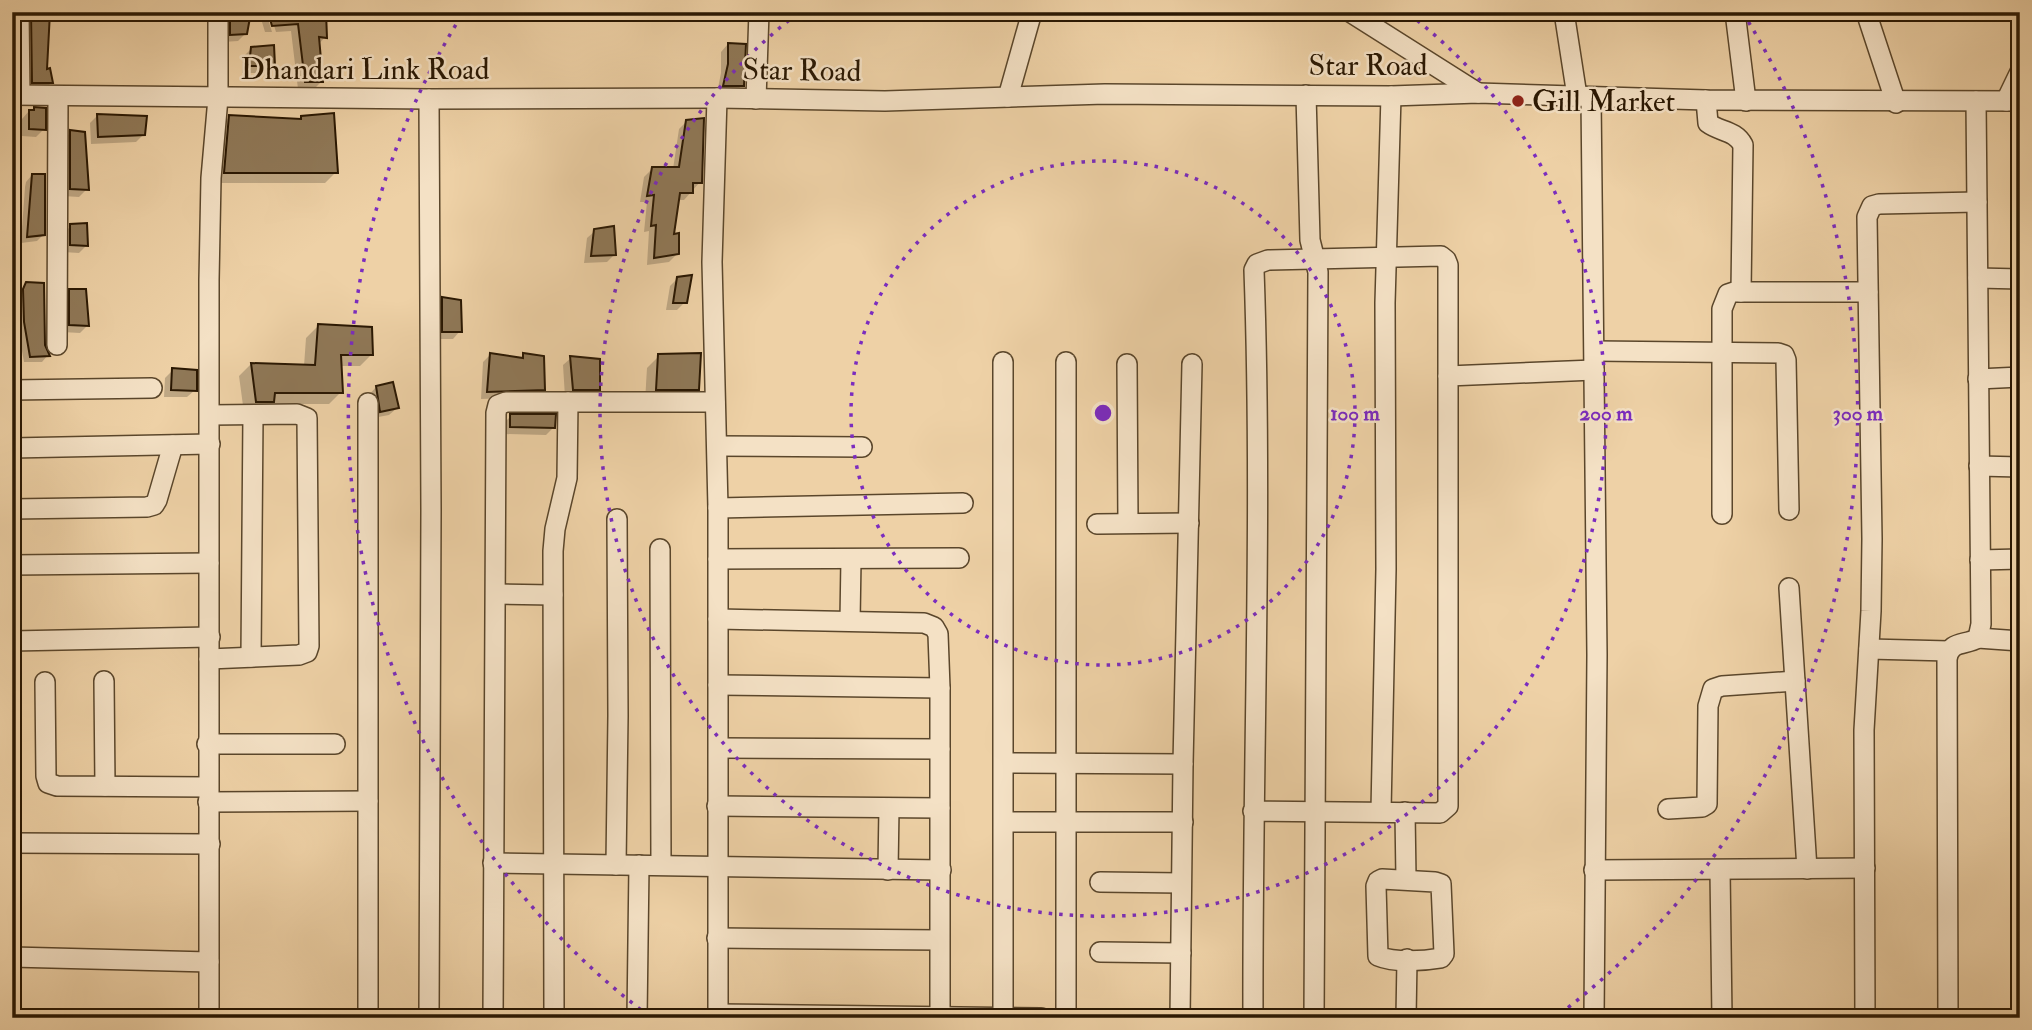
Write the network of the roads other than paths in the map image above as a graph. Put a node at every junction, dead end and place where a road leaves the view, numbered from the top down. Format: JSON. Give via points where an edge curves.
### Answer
{"nodes":[{"id":1,"x":19,"y":12,"type":"edge"},
{"id":2,"x":218,"y":12,"type":"edge"},
{"id":3,"x":759,"y":12,"type":"edge"},
{"id":4,"x":1032,"y":12,"type":"edge"},
{"id":5,"x":1350,"y":12,"type":"edge"},
{"id":6,"x":1564,"y":12,"type":"edge"},
{"id":7,"x":1735,"y":12,"type":"edge"},
{"id":8,"x":1866,"y":12,"type":"edge"},
{"id":9,"x":2020,"y":72,"type":"edge"},
{"id":10,"x":1478,"y":93,"type":"junction"},
{"id":11,"x":16,"y":95,"type":"edge"},
{"id":12,"x":1306,"y":95,"type":"junction"},
{"id":13,"x":58,"y":96,"type":"junction"},
{"id":14,"x":1391,"y":96,"type":"junction"},
{"id":15,"x":1008,"y":97,"type":"junction"},
{"id":16,"x":1584,"y":97,"type":"junction"},
{"id":17,"x":218,"y":98,"type":"junction"},
{"id":18,"x":717,"y":98,"type":"junction"},
{"id":19,"x":429,"y":99,"type":"junction"},
{"id":20,"x":757,"y":99,"type":"junction"},
{"id":21,"x":1706,"y":100,"type":"junction"},
{"id":22,"x":1746,"y":101,"type":"junction"},
{"id":23,"x":1976,"y":101,"type":"junction"},
{"id":24,"x":2013,"y":101,"type":"edge"},
{"id":25,"x":1896,"y":103,"type":"junction"},
{"id":26,"x":1977,"y":202,"type":"junction"},
{"id":27,"x":1388,"y":257,"type":"junction"},
{"id":28,"x":1313,"y":258,"type":"junction"},
{"id":29,"x":1978,"y":278,"type":"junction"},
{"id":30,"x":2020,"y":279,"type":"edge"},
{"id":31,"x":1741,"y":292,"type":"junction"},
{"id":32,"x":1868,"y":292,"type":"junction"},
{"id":33,"x":57,"y":345,"type":"dead end"},
{"id":34,"x":1722,"y":352,"type":"junction"},
{"id":35,"x":1594,"y":361,"type":"junction"},
{"id":36,"x":1003,"y":362,"type":"dead end"},
{"id":37,"x":1066,"y":362,"type":"dead end"},
{"id":38,"x":1192,"y":363,"type":"dead end"},
{"id":39,"x":1127,"y":364,"type":"dead end"},
{"id":40,"x":1448,"y":376,"type":"junction"},
{"id":41,"x":2020,"y":377,"type":"edge"},
{"id":42,"x":1978,"y":379,"type":"junction"},
{"id":43,"x":152,"y":388,"type":"dead end"},
{"id":44,"x":12,"y":390,"type":"edge"},
{"id":45,"x":368,"y":402,"type":"dead end"},
{"id":46,"x":568,"y":402,"type":"junction"},
{"id":47,"x":715,"y":402,"type":"junction"},
{"id":48,"x":210,"y":415,"type":"junction"},
{"id":49,"x":253,"y":415,"type":"junction"},
{"id":50,"x":210,"y":444,"type":"junction"},
{"id":51,"x":173,"y":445,"type":"junction"},
{"id":52,"x":717,"y":446,"type":"junction"},
{"id":53,"x":862,"y":447,"type":"dead end"},
{"id":54,"x":12,"y":448,"type":"edge"},
{"id":55,"x":1979,"y":466,"type":"junction"},
{"id":56,"x":2020,"y":467,"type":"edge"},
{"id":57,"x":963,"y":503,"type":"dead end"},
{"id":58,"x":718,"y":508,"type":"junction"},
{"id":59,"x":12,"y":509,"type":"edge"},
{"id":60,"x":1788,"y":510,"type":"dead end"},
{"id":61,"x":1722,"y":514,"type":"dead end"},
{"id":62,"x":617,"y":519,"type":"dead end"},
{"id":63,"x":1128,"y":523,"type":"junction"},
{"id":64,"x":1189,"y":523,"type":"junction"},
{"id":65,"x":1097,"y":524,"type":"dead end"},
{"id":66,"x":660,"y":549,"type":"dead end"},
{"id":67,"x":958,"y":558,"type":"dead end"},
{"id":68,"x":718,"y":559,"type":"junction"},
{"id":69,"x":851,"y":559,"type":"junction"},
{"id":70,"x":1980,"y":559,"type":"junction"},
{"id":71,"x":2020,"y":559,"type":"edge"},
{"id":72,"x":209,"y":563,"type":"junction"},
{"id":73,"x":12,"y":565,"type":"edge"},
{"id":74,"x":1790,"y":588,"type":"dead end"},
{"id":75,"x":497,"y":594,"type":"junction"},
{"id":76,"x":553,"y":595,"type":"junction"},
{"id":77,"x":718,"y":619,"type":"junction"},
{"id":78,"x":850,"y":621,"type":"junction"},
{"id":79,"x":210,"y":637,"type":"junction"},
{"id":80,"x":1978,"y":638,"type":"junction"},
{"id":81,"x":12,"y":641,"type":"edge"},
{"id":82,"x":2020,"y":641,"type":"edge"},
{"id":83,"x":1869,"y":649,"type":"junction"},
{"id":84,"x":1948,"y":651,"type":"junction"},
{"id":85,"x":251,"y":657,"type":"junction"},
{"id":86,"x":209,"y":659,"type":"junction"},
{"id":87,"x":104,"y":681,"type":"dead end"},
{"id":88,"x":1795,"y":681,"type":"junction"},
{"id":89,"x":45,"y":682,"type":"dead end"},
{"id":90,"x":718,"y":685,"type":"junction"},
{"id":91,"x":940,"y":688,"type":"junction"},
{"id":92,"x":207,"y":744,"type":"junction"},
{"id":93,"x":335,"y":744,"type":"dead end"},
{"id":94,"x":719,"y":748,"type":"junction"},
{"id":95,"x":940,"y":749,"type":"junction"},
{"id":96,"x":1004,"y":763,"type":"junction"},
{"id":97,"x":1066,"y":763,"type":"junction"},
{"id":98,"x":1183,"y":764,"type":"junction"},
{"id":99,"x":105,"y":786,"type":"junction"},
{"id":100,"x":208,"y":795,"type":"junction"},
{"id":101,"x":368,"y":801,"type":"junction"},
{"id":102,"x":718,"y":806,"type":"junction"},
{"id":103,"x":889,"y":808,"type":"junction"},
{"id":104,"x":940,"y":808,"type":"junction"},
{"id":105,"x":1668,"y":809,"type":"dead end"},
{"id":106,"x":1254,"y":811,"type":"junction"},
{"id":107,"x":1313,"y":811,"type":"junction"},
{"id":108,"x":1381,"y":811,"type":"junction"},
{"id":109,"x":1405,"y":812,"type":"junction"},
{"id":110,"x":1003,"y":822,"type":"junction"},
{"id":111,"x":1065,"y":822,"type":"junction"},
{"id":112,"x":1182,"y":822,"type":"junction"},
{"id":113,"x":12,"y":843,"type":"edge"},
{"id":114,"x":210,"y":844,"type":"junction"},
{"id":115,"x":493,"y":863,"type":"junction"},
{"id":116,"x":553,"y":864,"type":"junction"},
{"id":117,"x":616,"y":865,"type":"junction"},
{"id":118,"x":639,"y":865,"type":"junction"},
{"id":119,"x":661,"y":865,"type":"junction"},
{"id":120,"x":718,"y":866,"type":"junction"},
{"id":121,"x":1865,"y":868,"type":"junction"},
{"id":122,"x":1807,"y":869,"type":"junction"},
{"id":123,"x":888,"y":870,"type":"junction"},
{"id":124,"x":941,"y":870,"type":"junction"},
{"id":125,"x":1594,"y":870,"type":"junction"},
{"id":126,"x":1720,"y":870,"type":"junction"},
{"id":127,"x":1406,"y":879,"type":"junction"},
{"id":128,"x":1100,"y":882,"type":"dead end"},
{"id":129,"x":1181,"y":883,"type":"junction"},
{"id":130,"x":717,"y":938,"type":"junction"},
{"id":131,"x":939,"y":940,"type":"junction"},
{"id":132,"x":1100,"y":952,"type":"dead end"},
{"id":133,"x":1181,"y":953,"type":"junction"},
{"id":134,"x":12,"y":957,"type":"edge"},
{"id":135,"x":1407,"y":959,"type":"junction"},
{"id":136,"x":209,"y":962,"type":"junction"},
{"id":137,"x":718,"y":1016,"type":"edge"},
{"id":138,"x":940,"y":1017,"type":"edge"},
{"id":139,"x":1003,"y":1017,"type":"edge"},
{"id":140,"x":1012,"y":1017,"type":"edge"},
{"id":141,"x":209,"y":1018,"type":"edge"},
{"id":142,"x":368,"y":1018,"type":"edge"},
{"id":143,"x":429,"y":1018,"type":"edge"},
{"id":144,"x":493,"y":1018,"type":"edge"},
{"id":145,"x":554,"y":1018,"type":"edge"},
{"id":146,"x":637,"y":1018,"type":"edge"},
{"id":147,"x":1041,"y":1018,"type":"edge"},
{"id":148,"x":1066,"y":1018,"type":"edge"},
{"id":149,"x":1180,"y":1018,"type":"edge"},
{"id":150,"x":1253,"y":1018,"type":"edge"},
{"id":151,"x":1314,"y":1018,"type":"edge"},
{"id":152,"x":1406,"y":1018,"type":"edge"},
{"id":153,"x":1594,"y":1018,"type":"edge"},
{"id":154,"x":1722,"y":1018,"type":"edge"},
{"id":155,"x":1865,"y":1018,"type":"edge"},
{"id":156,"x":1948,"y":1018,"type":"edge"}],
"edges":[{"from":1,"to":11,"type":"street"},
{"from":2,"to":17,"type":"street"},
{"from":3,"to":20,"type":"street"},
{"from":4,"to":15,"type":"street"},
{"from":5,"to":10,"type":"street"},
{"from":6,"to":16,"type":"street"},
{"from":7,"to":22,"type":"street"},
{"from":8,"to":25,"type":"street"},
{"from":9,"to":24,"type":"street"},
{"from":10,"to":14,"type":"street","name":"Star Road"},
{"from":10,"to":16,"type":"street","name":"Star Road"},
{"from":11,"to":13,"type":"street","name":"Dhandari Link Road"},
{"from":12,"to":14,"type":"street","name":"Star Road"},
{"from":12,"to":15,"type":"street","name":"Star Road"},
{"from":12,"to":28,"type":"street"},
{"from":13,"to":17,"type":"street","name":"Dhandari Link Road"},
{"from":13,"to":33,"type":"street"},
{"from":14,"to":27,"type":"street"},
{"from":15,"to":20,"type":"street","name":"Star Road"},
{"from":16,"to":21,"type":"street","name":"Star Road"},
{"from":16,"to":35,"type":"street"},
{"from":17,"to":19,"type":"street","name":"Dhandari Link Road"},
{"from":17,"to":48,"type":"street","via":[[211,178]]},
{"from":18,"to":19,"type":"street","name":"Dhandari Link Road"},
{"from":18,"to":20,"type":"street","name":"Star Road"},
{"from":18,"to":47,"type":"street","via":[[712,262]]},
{"from":19,"to":143,"type":"street"},
{"from":21,"to":22,"type":"street","name":"Star Road"},
{"from":21,"to":31,"type":"street","via":[[1708,123],[1739,138],[1743,145]]},
{"from":22,"to":25,"type":"street","name":"Star Road"},
{"from":23,"to":24,"type":"street","name":"Star Road"},
{"from":23,"to":25,"type":"street","name":"Star Road"},
{"from":23,"to":26,"type":"street"},
{"from":26,"to":29,"type":"street"},
{"from":26,"to":32,"type":"street","via":[[1872,206],[1867,217]]},
{"from":27,"to":28,"type":"street"},
{"from":27,"to":40,"type":"street","via":[[1446,260]]},
{"from":27,"to":108,"type":"street"},
{"from":28,"to":106,"type":"street","via":[[1261,261],[1254,270],[1259,461]]},
{"from":28,"to":107,"type":"street","via":[[1318,272],[1319,509]]},
{"from":29,"to":30,"type":"street"},
{"from":29,"to":42,"type":"street"},
{"from":31,"to":32,"type":"street"},
{"from":31,"to":34,"type":"street","via":[[1728,294],[1724,300]]},
{"from":32,"to":83,"type":"street"},
{"from":34,"to":35,"type":"street"},
{"from":34,"to":60,"type":"street","via":[[1784,355]]},
{"from":34,"to":61,"type":"street"},
{"from":35,"to":40,"type":"street"},
{"from":35,"to":125,"type":"street"},
{"from":36,"to":96,"type":"street"},
{"from":37,"to":97,"type":"street"},
{"from":38,"to":64,"type":"street"},
{"from":39,"to":63,"type":"street"},
{"from":40,"to":109,"type":"street","via":[[1448,806],[1440,813]]},
{"from":41,"to":42,"type":"street"},
{"from":42,"to":55,"type":"street"},
{"from":43,"to":44,"type":"street"},
{"from":45,"to":101,"type":"street"},
{"from":46,"to":47,"type":"street"},
{"from":46,"to":75,"type":"street","via":[[498,405]]},
{"from":46,"to":76,"type":"street","via":[[567,478],[555,529]]},
{"from":47,"to":52,"type":"street"},
{"from":48,"to":49,"type":"street"},
{"from":48,"to":50,"type":"street"},
{"from":49,"to":85,"type":"street"},
{"from":49,"to":85,"type":"street","via":[[297,414],[308,423],[309,646],[303,654]]},
{"from":50,"to":51,"type":"street"},
{"from":50,"to":72,"type":"street"},
{"from":51,"to":54,"type":"street"},
{"from":51,"to":59,"type":"street","via":[[154,505]]},
{"from":52,"to":53,"type":"street"},
{"from":52,"to":58,"type":"street"},
{"from":55,"to":56,"type":"street"},
{"from":55,"to":70,"type":"street"},
{"from":57,"to":58,"type":"street"},
{"from":58,"to":68,"type":"street"},
{"from":62,"to":117,"type":"street"},
{"from":63,"to":64,"type":"street"},
{"from":63,"to":65,"type":"street"},
{"from":64,"to":98,"type":"street"},
{"from":66,"to":119,"type":"street"},
{"from":67,"to":69,"type":"street"},
{"from":68,"to":69,"type":"street"},
{"from":68,"to":77,"type":"street"},
{"from":69,"to":78,"type":"street"},
{"from":70,"to":71,"type":"street"},
{"from":70,"to":80,"type":"street","via":[[1982,624]]},
{"from":72,"to":73,"type":"street"},
{"from":72,"to":79,"type":"street"},
{"from":74,"to":88,"type":"street"},
{"from":75,"to":76,"type":"street"},
{"from":75,"to":115,"type":"street"},
{"from":76,"to":116,"type":"street"},
{"from":77,"to":78,"type":"street"},
{"from":77,"to":90,"type":"street"},
{"from":78,"to":91,"type":"street","via":[[934,627]]},
{"from":79,"to":81,"type":"street"},
{"from":79,"to":86,"type":"street"},
{"from":80,"to":82,"type":"street"},
{"from":80,"to":84,"type":"street","via":[[1953,645]]},
{"from":83,"to":84,"type":"street"},
{"from":83,"to":121,"type":"street","via":[[1864,730]]},
{"from":84,"to":156,"type":"street"},
{"from":85,"to":86,"type":"street"},
{"from":86,"to":92,"type":"street"},
{"from":87,"to":99,"type":"street"},
{"from":88,"to":105,"type":"street","via":[[1713,689],[1708,706],[1707,804]]},
{"from":88,"to":122,"type":"street"},
{"from":89,"to":99,"type":"street","via":[[48,783]]},
{"from":90,"to":91,"type":"street"},
{"from":90,"to":94,"type":"street"},
{"from":91,"to":95,"type":"street"},
{"from":92,"to":93,"type":"street"},
{"from":92,"to":100,"type":"street"},
{"from":94,"to":95,"type":"street"},
{"from":94,"to":102,"type":"street"},
{"from":95,"to":104,"type":"street"},
{"from":96,"to":97,"type":"street"},
{"from":96,"to":110,"type":"street"},
{"from":97,"to":98,"type":"street"},
{"from":97,"to":111,"type":"street"},
{"from":98,"to":112,"type":"street"},
{"from":99,"to":100,"type":"street"},
{"from":100,"to":101,"type":"street"},
{"from":100,"to":114,"type":"street"},
{"from":101,"to":142,"type":"street"},
{"from":102,"to":103,"type":"street"},
{"from":102,"to":120,"type":"street"},
{"from":103,"to":104,"type":"street"},
{"from":103,"to":123,"type":"street"},
{"from":104,"to":124,"type":"street"},
{"from":106,"to":107,"type":"street"},
{"from":106,"to":150,"type":"street"},
{"from":107,"to":108,"type":"street"},
{"from":107,"to":151,"type":"street"},
{"from":108,"to":109,"type":"street"},
{"from":109,"to":127,"type":"street"},
{"from":110,"to":111,"type":"street"},
{"from":110,"to":139,"type":"street"},
{"from":111,"to":112,"type":"street"},
{"from":111,"to":148,"type":"street"},
{"from":112,"to":129,"type":"street"},
{"from":113,"to":114,"type":"street"},
{"from":114,"to":136,"type":"street"},
{"from":115,"to":116,"type":"street"},
{"from":115,"to":144,"type":"street"},
{"from":116,"to":117,"type":"street"},
{"from":116,"to":145,"type":"street"},
{"from":117,"to":118,"type":"street"},
{"from":118,"to":119,"type":"street"},
{"from":118,"to":146,"type":"street"},
{"from":119,"to":120,"type":"street"},
{"from":120,"to":123,"type":"street"},
{"from":120,"to":130,"type":"street"},
{"from":121,"to":122,"type":"street"},
{"from":121,"to":155,"type":"street"},
{"from":122,"to":126,"type":"street"},
{"from":123,"to":124,"type":"street"},
{"from":124,"to":131,"type":"street"},
{"from":125,"to":126,"type":"street"},
{"from":125,"to":153,"type":"street"},
{"from":126,"to":154,"type":"street"},
{"from":127,"to":135,"type":"street","via":[[1378,880],[1376,886],[1378,956]]},
{"from":127,"to":135,"type":"street","via":[[1441,884],[1444,954],[1438,959]]},
{"from":128,"to":129,"type":"street"},
{"from":129,"to":133,"type":"street"},
{"from":130,"to":131,"type":"street"},
{"from":130,"to":137,"type":"street"},
{"from":131,"to":138,"type":"street"},
{"from":132,"to":133,"type":"street"},
{"from":133,"to":149,"type":"street"},
{"from":134,"to":136,"type":"street"},
{"from":135,"to":152,"type":"street"},
{"from":136,"to":141,"type":"street"},
{"from":137,"to":138,"type":"street"},
{"from":138,"to":139,"type":"street"},
{"from":139,"to":140,"type":"street"},
{"from":140,"to":147,"type":"street"}]}
